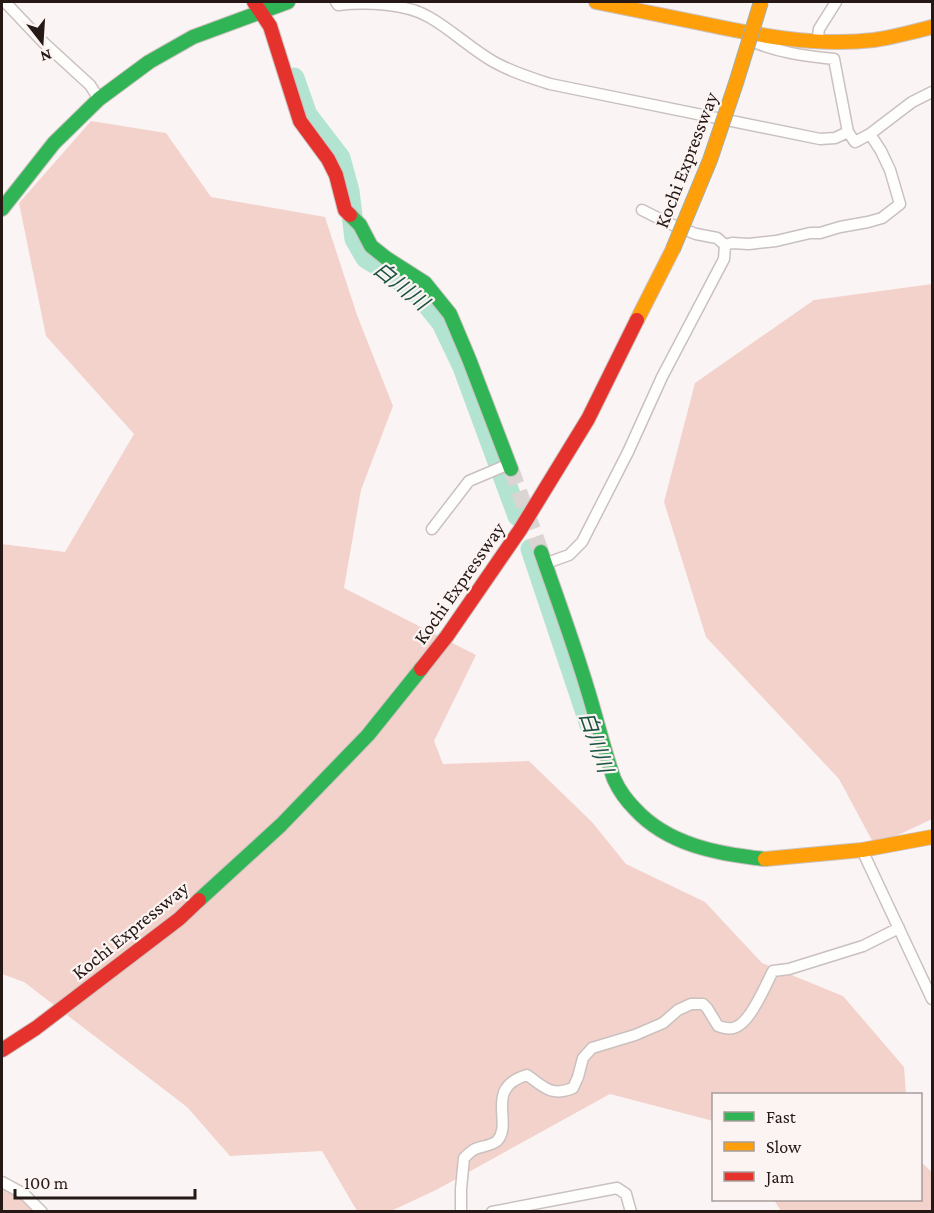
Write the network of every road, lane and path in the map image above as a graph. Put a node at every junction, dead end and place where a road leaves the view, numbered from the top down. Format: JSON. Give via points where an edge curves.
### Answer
{"nodes":[{"id":1,"x":5,"y":2,"type":"edge"},
{"id":2,"x":285,"y":2,"type":"edge"},
{"id":3,"x":336,"y":2,"type":"edge"},
{"id":4,"x":596,"y":2,"type":"edge"},
{"id":5,"x":761,"y":2,"type":"edge"},
{"id":6,"x":836,"y":2,"type":"edge"},
{"id":7,"x":257,"y":6,"type":"edge"},
{"id":8,"x":933,"y":27,"type":"edge"},
{"id":9,"x":723,"y":28,"type":"junction"},
{"id":10,"x":817,"y":42,"type":"junction"},
{"id":11,"x":933,"y":92,"type":"edge"},
{"id":12,"x":99,"y":99,"type":"junction"},
{"id":13,"x":848,"y":132,"type":"junction"},
{"id":14,"x":870,"y":134,"type":"junction"},
{"id":15,"x":2,"y":209,"type":"edge"},
{"id":16,"x":642,"y":210,"type":"dead end"},
{"id":17,"x":724,"y":245,"type":"junction"},
{"id":18,"x":510,"y":467,"type":"joint"},
{"id":19,"x":432,"y":529,"type":"dead end"},
{"id":20,"x":542,"y":558,"type":"joint"},
{"id":21,"x":933,"y":837,"type":"edge"},
{"id":22,"x":862,"y":850,"type":"junction"},
{"id":23,"x":899,"y":928,"type":"junction"},
{"id":24,"x":933,"y":999,"type":"edge"},
{"id":25,"x":2,"y":1050,"type":"edge"},
{"id":26,"x":2,"y":1182,"type":"edge"},
{"id":27,"x":42,"y":1212,"type":"edge"},
{"id":28,"x":461,"y":1212,"type":"edge"},
{"id":29,"x":492,"y":1212,"type":"edge"},
{"id":30,"x":631,"y":1212,"type":"edge"}],
"edges":[{"from":1,"to":12,"type":"street","via":[[90,85]]},
{"from":2,"to":7,"type":"main road"},
{"from":3,"to":13,"type":"street","via":[[402,8],[428,16],[494,62],[550,84],[820,138],[835,138]]},
{"from":4,"to":9,"type":"main road"},
{"from":5,"to":25,"type":"main road","name":"Kochi Expressway","bridge":true,"via":[[710,160],[673,249],[588,419],[520,530],[447,636],[368,735],[281,825],[179,919]]},
{"from":6,"to":10,"type":"street","via":[[819,29]]},
{"from":7,"to":12,"type":"main road","via":[[149,62]]},
{"from":7,"to":18,"type":"main road","via":[[270,26],[300,121],[328,159],[345,210],[360,225],[371,246],[425,283],[450,314]]},
{"from":8,"to":10,"type":"main road","via":[[872,40]]},
{"from":9,"to":10,"type":"main road"},
{"from":9,"to":13,"type":"street","via":[[782,52],[834,59]]},
{"from":11,"to":14,"type":"street","via":[[912,102]]},
{"from":12,"to":15,"type":"main road","via":[[54,143]]},
{"from":13,"to":14,"type":"street","via":[[855,142]]},
{"from":14,"to":17,"type":"street","via":[[890,170],[900,204],[882,218],[776,241]]},
{"from":16,"to":17,"type":"street","via":[[696,234],[717,238]]},
{"from":17,"to":20,"type":"street","via":[[724,259],[582,542],[569,555]]},
{"from":18,"to":19,"type":"street","via":[[469,481]]},
{"from":20,"to":22,"type":"main road","via":[[615,781],[645,820],[679,840],[736,856],[765,859]]},
{"from":21,"to":22,"type":"main road"},
{"from":22,"to":23,"type":"street"},
{"from":23,"to":24,"type":"street"},
{"from":23,"to":28,"type":"street","via":[[863,946],[773,971],[750,1014],[736,1028],[718,1026],[707,1008],[691,1004],[663,1023],[592,1048],[583,1058],[573,1088],[553,1092],[527,1075],[512,1082],[502,1094],[501,1133],[497,1140],[474,1149],[464,1158]]},
{"from":26,"to":27,"type":"street","via":[[24,1194]]},
{"from":29,"to":30,"type":"street","via":[[617,1188],[626,1194]]}]}
